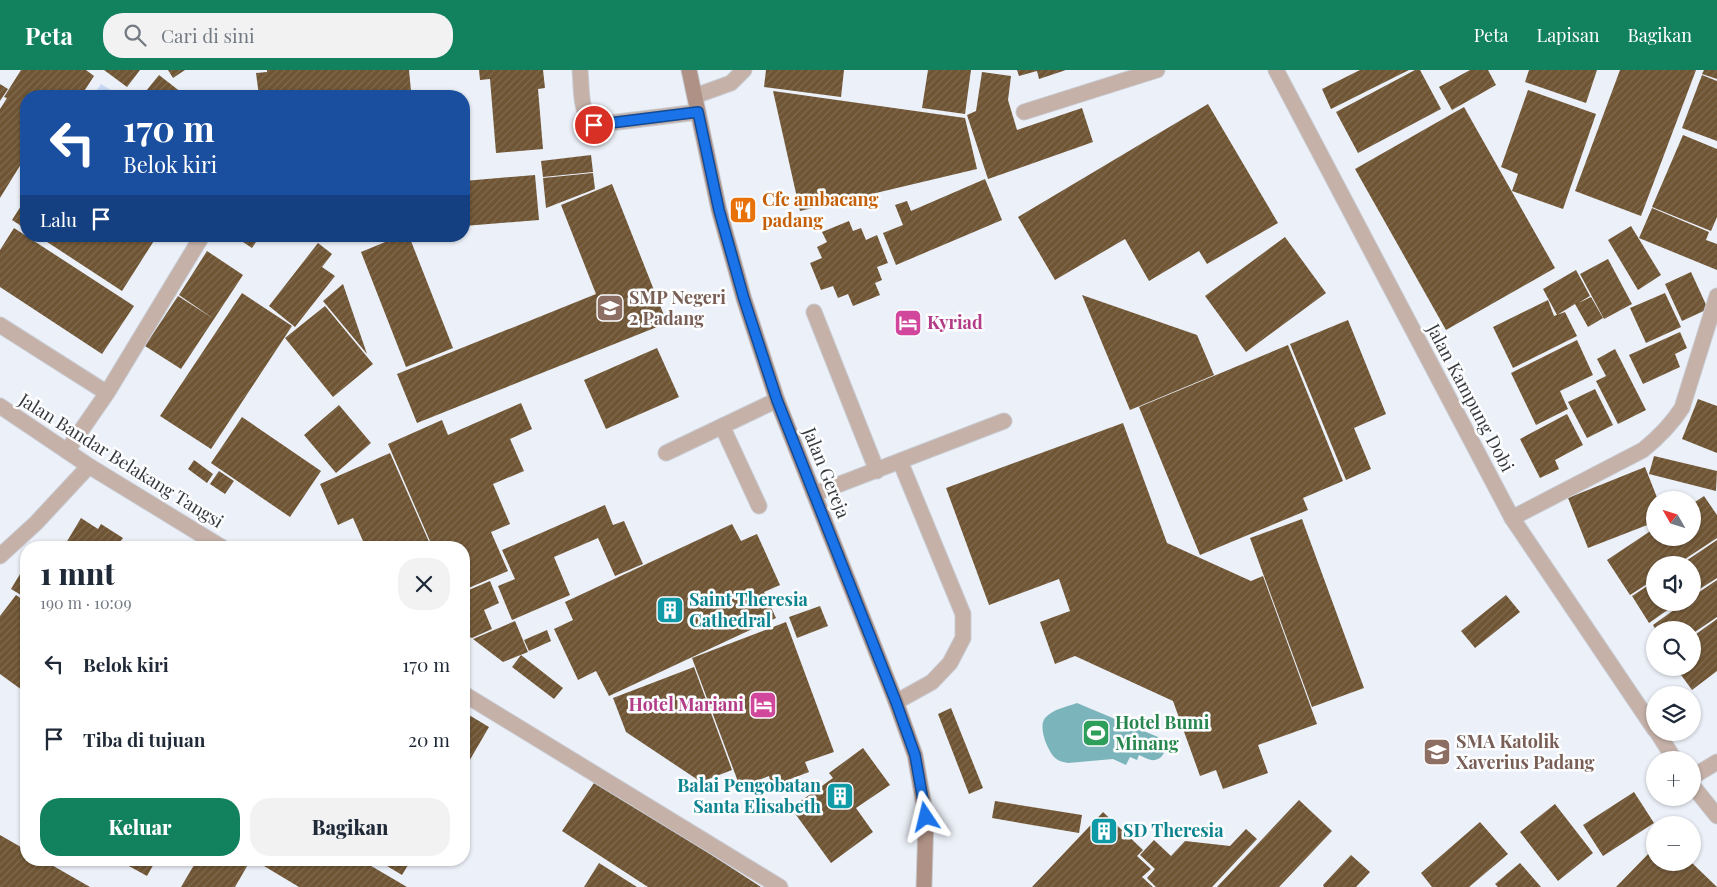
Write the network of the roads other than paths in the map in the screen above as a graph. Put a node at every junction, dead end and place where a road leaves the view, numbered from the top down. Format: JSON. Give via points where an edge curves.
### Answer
{"nodes":[{"id":1,"x":580,"y":70,"type":"edge"},
{"id":2,"x":689,"y":70,"type":"edge"},
{"id":3,"x":744,"y":70,"type":"edge"},
{"id":4,"x":1157,"y":70,"type":"edge"},
{"id":5,"x":1276,"y":70,"type":"edge"},
{"id":6,"x":695,"y":96,"type":"junction"},
{"id":7,"x":698,"y":112,"type":"junction"},
{"id":8,"x":1024,"y":112,"type":"dead end"},
{"id":9,"x":198,"y":242,"type":"edge"},
{"id":10,"x":1717,"y":296,"type":"edge"},
{"id":11,"x":814,"y":312,"type":"dead end"},
{"id":12,"x":0,"y":325,"type":"edge"},
{"id":13,"x":107,"y":393,"type":"junction"},
{"id":14,"x":777,"y":400,"type":"junction"},
{"id":15,"x":0,"y":406,"type":"edge"},
{"id":16,"x":1004,"y":421,"type":"dead end"},
{"id":17,"x":722,"y":426,"type":"junction"},
{"id":18,"x":67,"y":451,"type":"junction"},
{"id":19,"x":666,"y":453,"type":"dead end"},
{"id":20,"x":900,"y":461,"type":"junction"},
{"id":21,"x":89,"y":466,"type":"junction"},
{"id":22,"x":877,"y":471,"type":"junction"},
{"id":23,"x":814,"y":494,"type":"junction"},
{"id":24,"x":759,"y":506,"type":"dead end"},
{"id":25,"x":1512,"y":518,"type":"junction"},
{"id":26,"x":212,"y":541,"type":"edge"},
{"id":27,"x":0,"y":556,"type":"edge"},
{"id":28,"x":470,"y":698,"type":"edge"},
{"id":29,"x":896,"y":702,"type":"junction"},
{"id":30,"x":1646,"y":716,"type":"edge"},
{"id":31,"x":1717,"y":762,"type":"edge"},
{"id":32,"x":1701,"y":772,"type":"edge"},
{"id":33,"x":1701,"y":796,"type":"edge"},
{"id":34,"x":1717,"y":816,"type":"edge"},
{"id":35,"x":780,"y":887,"type":"edge"},
{"id":36,"x":924,"y":887,"type":"edge"}],
"edges":[{"from":1,"to":7,"type":"street","via":[[583,106],[587,118],[594,125]]},
{"from":2,"to":6,"type":"main road","name":"Jalan Gereja"},
{"from":3,"to":6,"type":"street","via":[[732,83]]},
{"from":4,"to":8,"type":"street"},
{"from":5,"to":25,"type":"street","name":"Jalan Kampung Dobi"},
{"from":6,"to":7,"type":"main road","name":"Jalan Gereja"},
{"from":7,"to":14,"type":"main road","name":"Jalan Gereja","via":[[722,219]]},
{"from":9,"to":13,"type":"street"},
{"from":10,"to":25,"type":"street","via":[[1682,408],[1672,423],[1643,450]]},
{"from":11,"to":22,"type":"street"},
{"from":12,"to":13,"type":"street"},
{"from":13,"to":18,"type":"street"},
{"from":14,"to":17,"type":"street"},
{"from":14,"to":23,"type":"main road","name":"Jalan Gereja"},
{"from":15,"to":18,"type":"street","name":"Jalan Bandar Belakang Tangsi"},
{"from":16,"to":20,"type":"street"},
{"from":17,"to":19,"type":"street"},
{"from":17,"to":24,"type":"street"},
{"from":18,"to":21,"type":"street","name":"Jalan Bandar Belakang Tangsi"},
{"from":20,"to":22,"type":"street"},
{"from":20,"to":29,"type":"street","via":[[963,614],[963,638],[950,663],[932,682]]},
{"from":21,"to":26,"type":"street","name":"Jalan Bandar Belakang Tangsi"},
{"from":21,"to":27,"type":"street"},
{"from":22,"to":23,"type":"street"},
{"from":23,"to":29,"type":"main road","name":"Jalan Gereja"},
{"from":25,"to":30,"type":"street","name":"Jalan Kampung Dobi"},
{"from":28,"to":35,"type":"street"},
{"from":29,"to":36,"type":"main road","name":"Jalan Gereja","via":[[915,755],[926,817]]},
{"from":31,"to":32,"type":"street"},
{"from":33,"to":34,"type":"street"}]}
